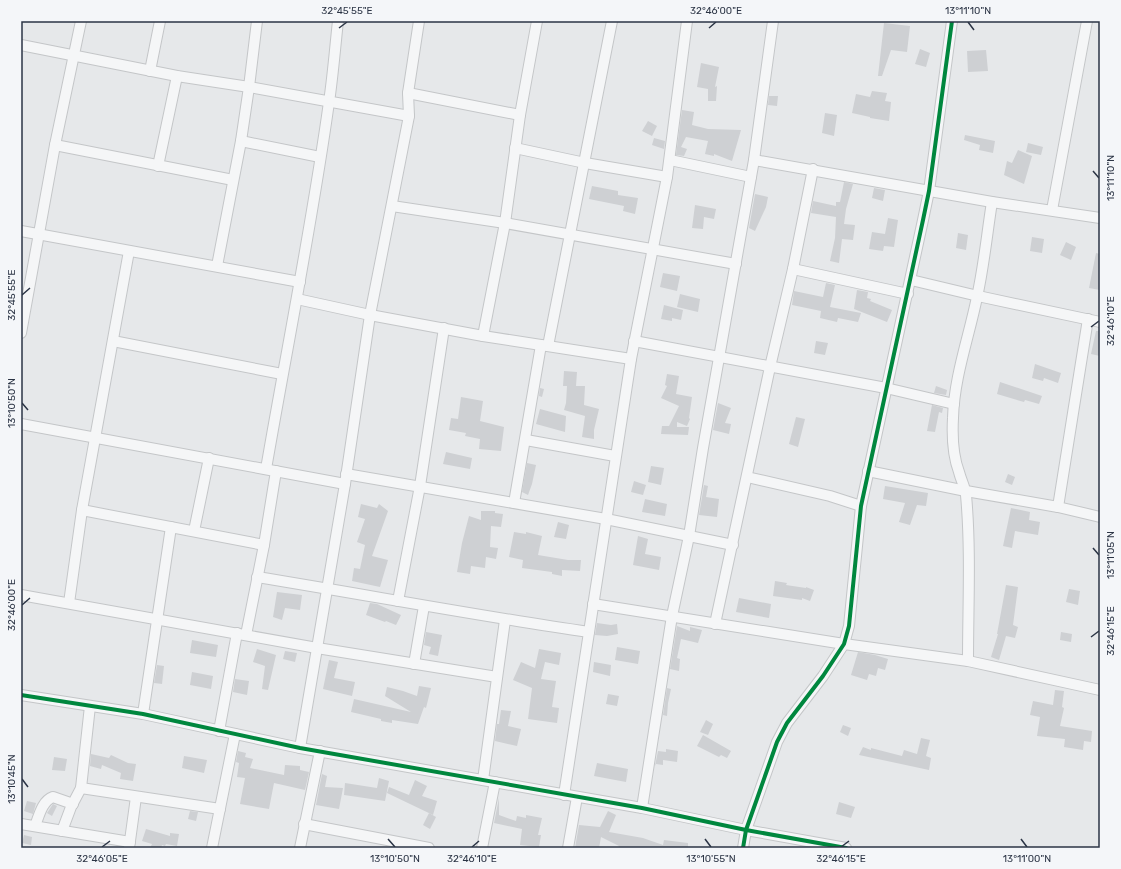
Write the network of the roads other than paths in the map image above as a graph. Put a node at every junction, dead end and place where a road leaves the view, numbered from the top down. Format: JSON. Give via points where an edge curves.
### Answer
{"nodes":[{"id":1,"x":81,"y":21,"type":"edge"},
{"id":2,"x":160,"y":21,"type":"edge"},
{"id":3,"x":257,"y":21,"type":"edge"},
{"id":4,"x":338,"y":21,"type":"edge"},
{"id":5,"x":419,"y":21,"type":"edge"},
{"id":6,"x":537,"y":21,"type":"edge"},
{"id":7,"x":612,"y":21,"type":"edge"},
{"id":8,"x":687,"y":21,"type":"edge"},
{"id":9,"x":773,"y":21,"type":"edge"},
{"id":10,"x":952,"y":21,"type":"edge"},
{"id":11,"x":1087,"y":21,"type":"edge"},
{"id":12,"x":21,"y":45,"type":"edge"},
{"id":13,"x":74,"y":55,"type":"junction"},
{"id":14,"x":150,"y":71,"type":"junction"},
{"id":15,"x":177,"y":76,"type":"junction"},
{"id":16,"x":249,"y":87,"type":"junction"},
{"id":17,"x":408,"y":93,"type":"junction"},
{"id":18,"x":330,"y":101,"type":"junction"},
{"id":19,"x":520,"y":115,"type":"junction"},
{"id":20,"x":409,"y":116,"type":"junction"},
{"id":21,"x":241,"y":140,"type":"junction"},
{"id":22,"x":55,"y":145,"type":"junction"},
{"id":23,"x":515,"y":148,"type":"junction"},
{"id":24,"x":320,"y":157,"type":"junction"},
{"id":25,"x":670,"y":160,"type":"junction"},
{"id":26,"x":754,"y":160,"type":"junction"},
{"id":27,"x":585,"y":163,"type":"junction"},
{"id":28,"x":158,"y":166,"type":"junction"},
{"id":29,"x":813,"y":169,"type":"junction"},
{"id":30,"x":667,"y":177,"type":"junction"},
{"id":31,"x":751,"y":177,"type":"junction"},
{"id":32,"x":233,"y":180,"type":"junction"},
{"id":33,"x":929,"y":191,"type":"junction"},
{"id":34,"x":992,"y":202,"type":"junction"},
{"id":35,"x":392,"y":206,"type":"junction"},
{"id":36,"x":1052,"y":210,"type":"junction"},
{"id":37,"x":1100,"y":218,"type":"edge"},
{"id":38,"x":505,"y":223,"type":"junction"},
{"id":39,"x":21,"y":231,"type":"edge"},
{"id":40,"x":39,"y":234,"type":"junction"},
{"id":41,"x":569,"y":234,"type":"junction"},
{"id":42,"x":652,"y":249,"type":"junction"},
{"id":43,"x":129,"y":251,"type":"junction"},
{"id":44,"x":736,"y":264,"type":"junction"},
{"id":45,"x":217,"y":266,"type":"junction"},
{"id":46,"x":793,"y":269,"type":"junction"},
{"id":47,"x":911,"y":280,"type":"junction"},
{"id":48,"x":300,"y":282,"type":"junction"},
{"id":49,"x":908,"y":294,"type":"junction"},
{"id":50,"x":978,"y":296,"type":"junction"},
{"id":51,"x":297,"y":299,"type":"junction"},
{"id":52,"x":370,"y":315,"type":"junction"},
{"id":53,"x":1088,"y":319,"type":"junction"},
{"id":54,"x":1100,"y":322,"type":"edge"},
{"id":55,"x":444,"y":328,"type":"junction"},
{"id":56,"x":21,"y":333,"type":"edge"},
{"id":57,"x":483,"y":336,"type":"junction"},
{"id":58,"x":634,"y":340,"type":"junction"},
{"id":59,"x":113,"y":341,"type":"junction"},
{"id":60,"x":544,"y":345,"type":"junction"},
{"id":61,"x":720,"y":356,"type":"junction"},
{"id":62,"x":630,"y":359,"type":"junction"},
{"id":63,"x":770,"y":367,"type":"junction"},
{"id":64,"x":282,"y":374,"type":"junction"},
{"id":65,"x":886,"y":388,"type":"junction"},
{"id":66,"x":954,"y":404,"type":"junction"},
{"id":67,"x":21,"y":424,"type":"edge"},
{"id":68,"x":96,"y":437,"type":"junction"},
{"id":69,"x":526,"y":440,"type":"junction"},
{"id":70,"x":615,"y":456,"type":"junction"},
{"id":71,"x":209,"y":458,"type":"junction"},
{"id":72,"x":266,"y":469,"type":"junction"},
{"id":73,"x":276,"y":471,"type":"junction"},
{"id":74,"x":868,"y":471,"type":"junction"},
{"id":75,"x":747,"y":477,"type":"junction"},
{"id":76,"x":346,"y":479,"type":"junction"},
{"id":77,"x":420,"y":486,"type":"junction"},
{"id":78,"x":966,"y":491,"type":"junction"},
{"id":79,"x":514,"y":503,"type":"junction"},
{"id":80,"x":861,"y":506,"type":"junction"},
{"id":81,"x":1058,"y":507,"type":"junction"},
{"id":82,"x":82,"y":510,"type":"junction"},
{"id":83,"x":1100,"y":517,"type":"edge"},
{"id":84,"x":606,"y":519,"type":"junction"},
{"id":85,"x":171,"y":527,"type":"junction"},
{"id":86,"x":194,"y":531,"type":"junction"},
{"id":87,"x":689,"y":536,"type":"junction"},
{"id":88,"x":264,"y":545,"type":"junction"},
{"id":89,"x":733,"y":545,"type":"junction"},
{"id":90,"x":257,"y":577,"type":"junction"},
{"id":91,"x":327,"y":588,"type":"junction"},
{"id":92,"x":21,"y":595,"type":"edge"},
{"id":93,"x":398,"y":601,"type":"junction"},
{"id":94,"x":69,"y":604,"type":"junction"},
{"id":95,"x":593,"y":604,"type":"junction"},
{"id":96,"x":424,"y":606,"type":"junction"},
{"id":97,"x":672,"y":616,"type":"junction"},
{"id":98,"x":157,"y":620,"type":"junction"},
{"id":99,"x":505,"y":620,"type":"junction"},
{"id":100,"x":716,"y":624,"type":"junction"},
{"id":101,"x":589,"y":632,"type":"junction"},
{"id":102,"x":241,"y":634,"type":"junction"},
{"id":103,"x":844,"y":644,"type":"junction"},
{"id":104,"x":317,"y":648,"type":"junction"},
{"id":105,"x":968,"y":661,"type":"junction"},
{"id":106,"x":414,"y":664,"type":"junction"},
{"id":107,"x":497,"y":677,"type":"junction"},
{"id":108,"x":1100,"y":690,"type":"edge"},
{"id":109,"x":21,"y":695,"type":"edge"},
{"id":110,"x":90,"y":706,"type":"junction"},
{"id":111,"x":143,"y":714,"type":"junction"},
{"id":112,"x":219,"y":731,"type":"junction"},
{"id":113,"x":235,"y":734,"type":"junction"},
{"id":114,"x":300,"y":748,"type":"junction"},
{"id":115,"x":320,"y":751,"type":"junction"},
{"id":116,"x":483,"y":780,"type":"junction"},
{"id":117,"x":495,"y":782,"type":"junction"},
{"id":118,"x":81,"y":788,"type":"junction"},
{"id":119,"x":564,"y":795,"type":"junction"},
{"id":120,"x":136,"y":797,"type":"junction"},
{"id":121,"x":577,"y":797,"type":"junction"},
{"id":122,"x":73,"y":804,"type":"junction"},
{"id":123,"x":642,"y":808,"type":"junction"},
{"id":124,"x":220,"y":809,"type":"junction"},
{"id":125,"x":21,"y":824,"type":"edge"},
{"id":126,"x":304,"y":824,"type":"junction"},
{"id":127,"x":35,"y":826,"type":"junction"},
{"id":128,"x":746,"y":830,"type":"junction"},
{"id":129,"x":62,"y":831,"type":"junction"},
{"id":130,"x":129,"y":845,"type":"edge"},
{"id":131,"x":397,"y":845,"type":"edge"},
{"id":132,"x":212,"y":848,"type":"edge"},
{"id":133,"x":300,"y":848,"type":"edge"},
{"id":134,"x":429,"y":848,"type":"edge"},
{"id":135,"x":482,"y":848,"type":"edge"},
{"id":136,"x":568,"y":848,"type":"edge"},
{"id":137,"x":743,"y":848,"type":"edge"},
{"id":138,"x":846,"y":848,"type":"edge"}],
"edges":[{"from":1,"to":13,"type":"street"},
{"from":2,"to":14,"type":"street"},
{"from":3,"to":16,"type":"street"},
{"from":4,"to":18,"type":"street"},
{"from":5,"to":17,"type":"street"},
{"from":6,"to":19,"type":"street"},
{"from":7,"to":27,"type":"street"},
{"from":8,"to":25,"type":"street"},
{"from":9,"to":26,"type":"street"},
{"from":10,"to":33,"type":"street"},
{"from":11,"to":36,"type":"street"},
{"from":12,"to":13,"type":"street"},
{"from":13,"to":14,"type":"street"},
{"from":13,"to":22,"type":"street"},
{"from":14,"to":15,"type":"street"},
{"from":15,"to":16,"type":"street"},
{"from":15,"to":28,"type":"street"},
{"from":16,"to":18,"type":"street"},
{"from":16,"to":21,"type":"street"},
{"from":17,"to":19,"type":"street"},
{"from":17,"to":20,"type":"street"},
{"from":18,"to":20,"type":"street"},
{"from":18,"to":24,"type":"street"},
{"from":19,"to":23,"type":"street"},
{"from":20,"to":35,"type":"street"},
{"from":21,"to":24,"type":"street"},
{"from":21,"to":32,"type":"street"},
{"from":22,"to":28,"type":"street"},
{"from":22,"to":40,"type":"street"},
{"from":23,"to":27,"type":"street"},
{"from":23,"to":38,"type":"street"},
{"from":24,"to":48,"type":"street"},
{"from":25,"to":30,"type":"street"},
{"from":25,"to":31,"type":"street"},
{"from":26,"to":29,"type":"street"},
{"from":26,"to":31,"type":"street"},
{"from":27,"to":30,"type":"street"},
{"from":27,"to":41,"type":"street"},
{"from":28,"to":32,"type":"street"},
{"from":29,"to":33,"type":"street"},
{"from":29,"to":46,"type":"street"},
{"from":30,"to":42,"type":"street"},
{"from":31,"to":44,"type":"street"},
{"from":32,"to":45,"type":"street"},
{"from":33,"to":34,"type":"street"},
{"from":33,"to":47,"type":"street"},
{"from":34,"to":36,"type":"street"},
{"from":34,"to":50,"type":"street"},
{"from":35,"to":38,"type":"street"},
{"from":35,"to":52,"type":"street"},
{"from":36,"to":37,"type":"street"},
{"from":38,"to":41,"type":"street"},
{"from":38,"to":57,"type":"street"},
{"from":39,"to":40,"type":"street"},
{"from":40,"to":43,"type":"street"},
{"from":40,"to":56,"type":"street"},
{"from":41,"to":42,"type":"street"},
{"from":41,"to":60,"type":"street"},
{"from":42,"to":44,"type":"street"},
{"from":42,"to":58,"type":"street"},
{"from":43,"to":45,"type":"street"},
{"from":43,"to":59,"type":"street"},
{"from":44,"to":61,"type":"street"},
{"from":45,"to":48,"type":"street"},
{"from":46,"to":49,"type":"street"},
{"from":46,"to":63,"type":"street"},
{"from":47,"to":49,"type":"street"},
{"from":47,"to":50,"type":"street"},
{"from":48,"to":51,"type":"street"},
{"from":49,"to":65,"type":"street"},
{"from":50,"to":53,"type":"street"},
{"from":50,"to":66,"type":"street"},
{"from":51,"to":52,"type":"street"},
{"from":51,"to":64,"type":"street"},
{"from":52,"to":55,"type":"street"},
{"from":52,"to":76,"type":"street"},
{"from":53,"to":54,"type":"street"},
{"from":53,"to":81,"type":"street"},
{"from":55,"to":57,"type":"street"},
{"from":55,"to":77,"type":"street"},
{"from":57,"to":60,"type":"street"},
{"from":58,"to":61,"type":"street"},
{"from":58,"to":62,"type":"street"},
{"from":59,"to":64,"type":"street"},
{"from":59,"to":68,"type":"street"},
{"from":60,"to":62,"type":"street"},
{"from":60,"to":69,"type":"street"},
{"from":61,"to":63,"type":"street"},
{"from":61,"to":87,"type":"street"},
{"from":62,"to":70,"type":"street"},
{"from":63,"to":65,"type":"street"},
{"from":63,"to":75,"type":"street"},
{"from":64,"to":72,"type":"street"},
{"from":65,"to":66,"type":"street"},
{"from":65,"to":74,"type":"street"},
{"from":66,"to":78,"type":"street","via":[[954,454]]},
{"from":67,"to":68,"type":"street"},
{"from":68,"to":71,"type":"street"},
{"from":68,"to":82,"type":"street"},
{"from":69,"to":70,"type":"street"},
{"from":69,"to":79,"type":"street"},
{"from":70,"to":84,"type":"street"},
{"from":71,"to":72,"type":"street"},
{"from":71,"to":86,"type":"street"},
{"from":72,"to":73,"type":"street"},
{"from":73,"to":76,"type":"street"},
{"from":73,"to":88,"type":"street"},
{"from":74,"to":78,"type":"street"},
{"from":74,"to":80,"type":"street"},
{"from":75,"to":80,"type":"street","via":[[830,496]]},
{"from":75,"to":89,"type":"street"},
{"from":76,"to":77,"type":"street"},
{"from":76,"to":91,"type":"street"},
{"from":77,"to":79,"type":"street"},
{"from":77,"to":93,"type":"street"},
{"from":78,"to":81,"type":"street"},
{"from":78,"to":105,"type":"street","via":[[969,538]]},
{"from":79,"to":84,"type":"street"},
{"from":80,"to":103,"type":"street","via":[[849,626]]},
{"from":81,"to":83,"type":"street"},
{"from":82,"to":85,"type":"street"},
{"from":82,"to":94,"type":"street"},
{"from":84,"to":87,"type":"street"},
{"from":84,"to":95,"type":"street"},
{"from":85,"to":86,"type":"street"},
{"from":85,"to":98,"type":"street"},
{"from":86,"to":88,"type":"street"},
{"from":87,"to":89,"type":"street"},
{"from":87,"to":97,"type":"street"},
{"from":88,"to":90,"type":"street"},
{"from":89,"to":100,"type":"street"},
{"from":90,"to":91,"type":"street"},
{"from":90,"to":102,"type":"street"},
{"from":91,"to":93,"type":"street"},
{"from":91,"to":104,"type":"street"},
{"from":92,"to":94,"type":"street"},
{"from":93,"to":96,"type":"street"},
{"from":94,"to":98,"type":"street"},
{"from":95,"to":97,"type":"street"},
{"from":95,"to":101,"type":"street"},
{"from":96,"to":99,"type":"street"},
{"from":96,"to":106,"type":"street"},
{"from":97,"to":100,"type":"street"},
{"from":97,"to":123,"type":"street"},
{"from":98,"to":102,"type":"street"},
{"from":98,"to":111,"type":"street"},
{"from":99,"to":101,"type":"street"},
{"from":99,"to":107,"type":"street"},
{"from":100,"to":103,"type":"street"},
{"from":101,"to":119,"type":"street"},
{"from":102,"to":104,"type":"street"},
{"from":102,"to":112,"type":"street"},
{"from":103,"to":105,"type":"street"},
{"from":103,"to":128,"type":"street","via":[[787,723],[777,742]]},
{"from":104,"to":106,"type":"street"},
{"from":104,"to":114,"type":"street"},
{"from":105,"to":108,"type":"street"},
{"from":106,"to":107,"type":"street"},
{"from":107,"to":116,"type":"street"},
{"from":109,"to":110,"type":"street"},
{"from":110,"to":111,"type":"street"},
{"from":110,"to":118,"type":"street"},
{"from":111,"to":112,"type":"street"},
{"from":112,"to":113,"type":"street"},
{"from":113,"to":114,"type":"street"},
{"from":113,"to":124,"type":"street"},
{"from":114,"to":115,"type":"street"},
{"from":115,"to":116,"type":"street"},
{"from":115,"to":126,"type":"street"},
{"from":116,"to":117,"type":"street"},
{"from":117,"to":119,"type":"street"},
{"from":117,"to":135,"type":"street"},
{"from":118,"to":120,"type":"street"},
{"from":118,"to":122,"type":"street"},
{"from":119,"to":121,"type":"street"},
{"from":120,"to":124,"type":"street"},
{"from":120,"to":130,"type":"street"},
{"from":121,"to":123,"type":"street"},
{"from":121,"to":136,"type":"street"},
{"from":122,"to":127,"type":"street","via":[[53,797],[49,799],[45,802]]},
{"from":122,"to":129,"type":"street"},
{"from":123,"to":128,"type":"street"},
{"from":124,"to":132,"type":"street"},
{"from":125,"to":127,"type":"street"},
{"from":126,"to":131,"type":"street"},
{"from":126,"to":133,"type":"street"},
{"from":127,"to":129,"type":"street"},
{"from":128,"to":137,"type":"street"},
{"from":128,"to":138,"type":"street"},
{"from":129,"to":130,"type":"street"},
{"from":131,"to":134,"type":"street"}]}
